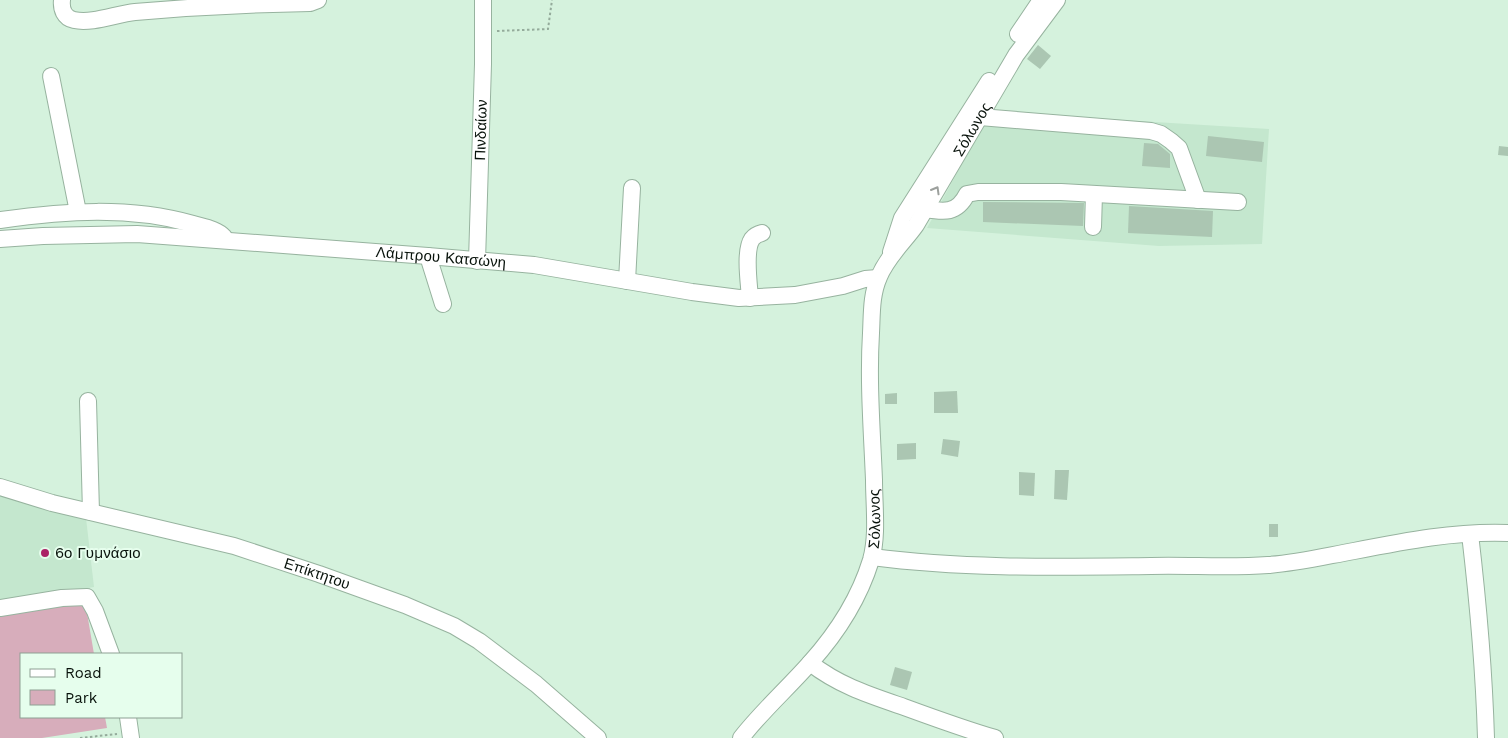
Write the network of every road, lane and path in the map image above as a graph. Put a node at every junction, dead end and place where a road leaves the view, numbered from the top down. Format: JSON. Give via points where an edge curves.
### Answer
{"nodes":[{"id":1,"x":62,"y":0,"type":"edge"},
{"id":2,"x":318,"y":0,"type":"edge"},
{"id":3,"x":483,"y":0,"type":"edge"},
{"id":4,"x":552,"y":0,"type":"edge"},
{"id":5,"x":1041,"y":0,"type":"edge"},
{"id":6,"x":1057,"y":0,"type":"edge"},
{"id":7,"x":217,"y":3,"type":"edge"},
{"id":8,"x":483,"y":32,"type":"junction"},
{"id":9,"x":51,"y":76,"type":"dead end"},
{"id":10,"x":980,"y":117,"type":"junction"},
{"id":11,"x":632,"y":188,"type":"dead end"},
{"id":12,"x":1094,"y":194,"type":"junction"},
{"id":13,"x":1198,"y":200,"type":"junction"},
{"id":14,"x":1238,"y":202,"type":"dead end"},
{"id":15,"x":925,"y":209,"type":"junction"},
{"id":16,"x":78,"y":212,"type":"junction"},
{"id":17,"x":0,"y":220,"type":"edge"},
{"id":18,"x":1093,"y":227,"type":"dead end"},
{"id":19,"x":762,"y":233,"type":"dead end"},
{"id":20,"x":0,"y":239,"type":"edge"},
{"id":21,"x":227,"y":241,"type":"junction"},
{"id":22,"x":428,"y":256,"type":"junction"},
{"id":23,"x":889,"y":259,"type":"junction"},
{"id":24,"x":477,"y":261,"type":"junction"},
{"id":25,"x":878,"y":278,"type":"junction"},
{"id":26,"x":627,"y":280,"type":"junction"},
{"id":27,"x":750,"y":298,"type":"junction"},
{"id":28,"x":443,"y":304,"type":"dead end"},
{"id":29,"x":88,"y":401,"type":"dead end"},
{"id":30,"x":0,"y":488,"type":"edge"},
{"id":31,"x":91,"y":512,"type":"junction"},
{"id":32,"x":1508,"y":533,"type":"edge"},
{"id":33,"x":1470,"y":534,"type":"junction"},
{"id":34,"x":872,"y":557,"type":"junction"},
{"id":35,"x":0,"y":608,"type":"edge"},
{"id":36,"x":112,"y":653,"type":"edge"},
{"id":37,"x":810,"y":663,"type":"junction"},
{"id":38,"x":128,"y":718,"type":"edge"},
{"id":39,"x":131,"y":736,"type":"edge"},
{"id":40,"x":80,"y":738,"type":"edge"},
{"id":41,"x":598,"y":738,"type":"edge"},
{"id":42,"x":740,"y":738,"type":"edge"},
{"id":43,"x":995,"y":738,"type":"edge"},
{"id":44,"x":1486,"y":738,"type":"edge"}],
"edges":[{"from":1,"to":7,"type":"street","via":[[67,17],[75,20]]},
{"from":2,"to":7,"type":"street","via":[[310,3]]},
{"from":3,"to":8,"type":"street","name":"Πινδαίων"},
{"from":4,"to":8,"type":"path","via":[[548,29]]},
{"from":5,"to":23,"type":"street","name":"Σόλωνος","via":[[902,218]]},
{"from":6,"to":10,"type":"street","name":"Σόλωνος","via":[[1016,55]]},
{"from":8,"to":24,"type":"street","name":"Πινδαίων"},
{"from":9,"to":16,"type":"street"},
{"from":10,"to":13,"type":"street","via":[[1161,134],[1178,148]]},
{"from":15,"to":10,"type":"street","name":"Σόλωνος","one_way":true},
{"from":11,"to":26,"type":"street"},
{"from":12,"to":13,"type":"street"},
{"from":12,"to":15,"type":"street","via":[[978,192],[967,194],[963,202],[950,211]]},
{"from":12,"to":18,"type":"street"},
{"from":13,"to":14,"type":"street"},
{"from":15,"to":23,"type":"street","name":"Σόλωνος"},
{"from":16,"to":17,"type":"street"},
{"from":16,"to":21,"type":"street","via":[[163,217],[213,230]]},
{"from":19,"to":27,"type":"street","via":[[752,238],[749,248]]},
{"from":20,"to":21,"type":"street","name":"Λάμπρου Κατσώνη","via":[[137,234]]},
{"from":21,"to":22,"type":"street","name":"Λάμπρου Κατσώνη"},
{"from":22,"to":24,"type":"street","name":"Λάμπρου Κατσώνη"},
{"from":22,"to":28,"type":"street"},
{"from":23,"to":25,"type":"street","name":"Σόλωνος"},
{"from":24,"to":26,"type":"street","name":"Λάμπρου Κατσώνη","via":[[534,265]]},
{"from":25,"to":27,"type":"street","name":"Λάμπρου Κατσώνη","via":[[794,295]]},
{"from":25,"to":34,"type":"street","name":"Σόλωνος","via":[[873,299],[870,359]]},
{"from":26,"to":27,"type":"street","name":"Λάμπρου Κατσώνη","via":[[710,295]]},
{"from":29,"to":31,"type":"street"},
{"from":30,"to":31,"type":"street","name":"Επίκτητου"},
{"from":31,"to":41,"type":"street","name":"Επίκτητου","via":[[234,546],[405,605],[454,626],[536,684]]},
{"from":32,"to":33,"type":"street"},
{"from":33,"to":34,"type":"street","via":[[1397,542],[1267,565],[1092,567],[950,564]]},
{"from":33,"to":44,"type":"street"},
{"from":34,"to":37,"type":"street","name":"Σόλωνος","via":[[856,598],[838,629]]},
{"from":35,"to":36,"type":"street","via":[[87,597]]},
{"from":37,"to":42,"type":"street","name":"Σόλωνος"},
{"from":37,"to":43,"type":"street","via":[[833,680],[853,689]]},
{"from":38,"to":39,"type":"street"},
{"from":39,"to":40,"type":"path"}]}
